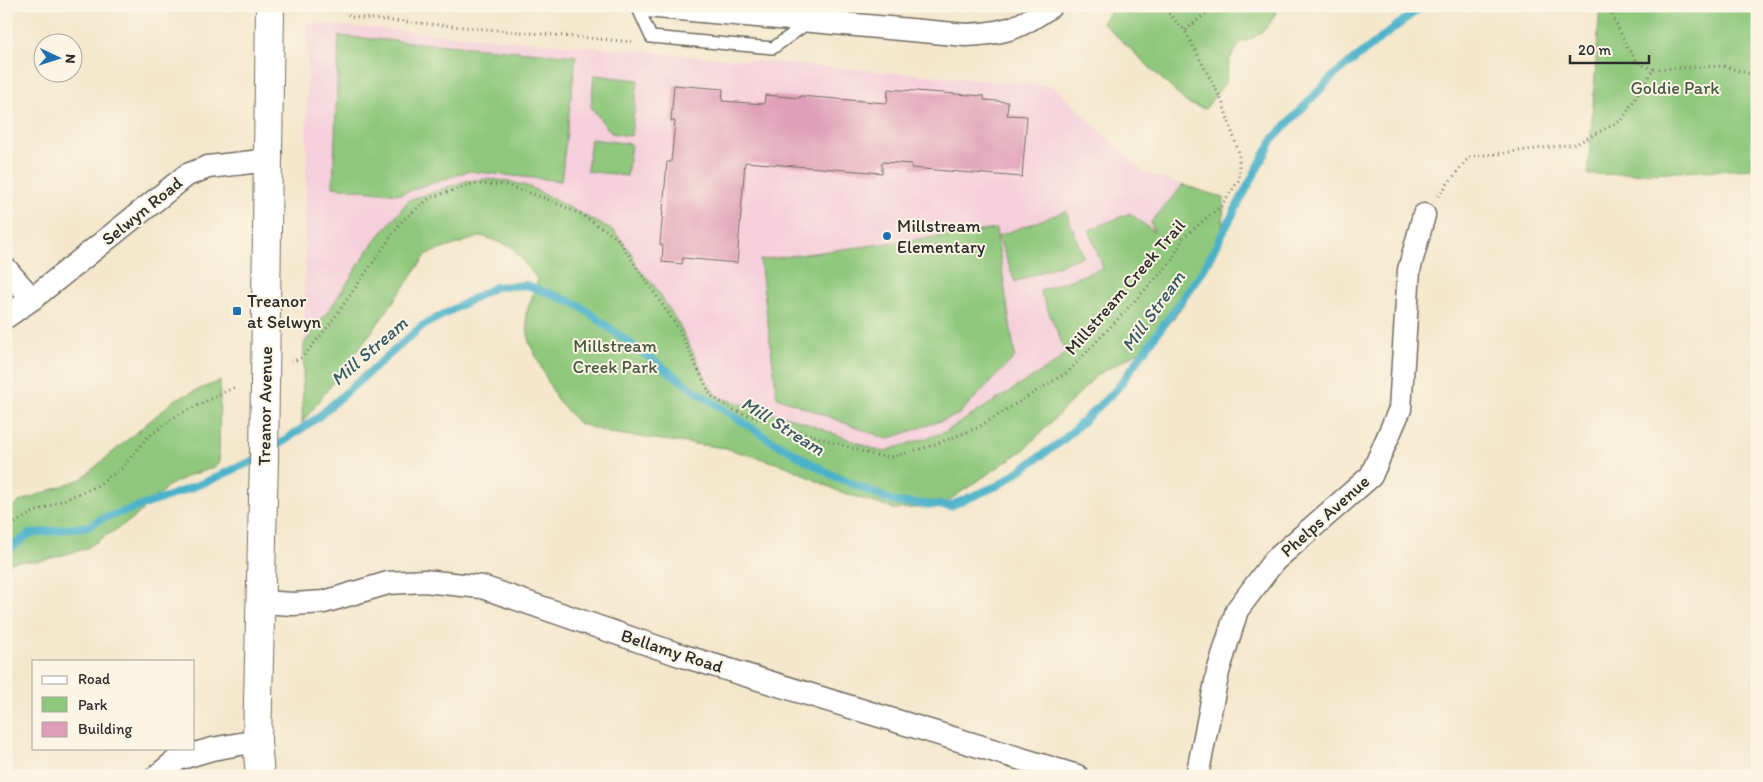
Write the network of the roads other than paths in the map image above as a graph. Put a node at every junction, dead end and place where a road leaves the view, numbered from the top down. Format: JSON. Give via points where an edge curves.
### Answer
{"nodes":[{"id":1,"x":270,"y":6,"type":"edge"},
{"id":2,"x":637,"y":6,"type":"edge"},
{"id":3,"x":646,"y":6,"type":"edge"},
{"id":4,"x":1051,"y":6,"type":"edge"},
{"id":5,"x":754,"y":11,"type":"edge"},
{"id":6,"x":810,"y":21,"type":"junction"},
{"id":7,"x":270,"y":160,"type":"junction"},
{"id":8,"x":1424,"y":215,"type":"road end"},
{"id":9,"x":6,"y":269,"type":"edge"},
{"id":10,"x":32,"y":300,"type":"junction"},
{"id":11,"x":6,"y":317,"type":"edge"},
{"id":12,"x":261,"y":602,"type":"junction"},
{"id":13,"x":257,"y":741,"type":"junction"},
{"id":14,"x":157,"y":776,"type":"edge"},
{"id":15,"x":260,"y":776,"type":"edge"},
{"id":16,"x":1077,"y":776,"type":"edge"},
{"id":17,"x":1197,"y":776,"type":"edge"}],
"edges":[{"from":1,"to":7,"type":"street","name":"Treanor Avenue"},
{"from":2,"to":6,"type":"lane","via":[[652,37],[773,48]]},
{"from":3,"to":5,"type":"street"},
{"from":4,"to":6,"type":"street","via":[[1023,25],[996,33],[966,34]]},
{"from":5,"to":6,"type":"street"},
{"from":7,"to":10,"type":"street","name":"Selwyn Road","via":[[208,167],[187,175]]},
{"from":7,"to":12,"type":"street","name":"Treanor Avenue"},
{"from":8,"to":17,"type":"street","name":"Phelps Avenue","via":[[1409,270],[1400,409],[1372,476],[1274,561],[1237,610],[1218,672]]},
{"from":9,"to":10,"type":"street"},
{"from":10,"to":11,"type":"street","name":"Selwyn Road"},
{"from":12,"to":13,"type":"street","name":"Treanor Avenue"},
{"from":12,"to":16,"type":"street","name":"Bellamy Road","via":[[324,602],[388,583],[424,581],[482,587],[680,655]]},
{"from":13,"to":14,"type":"street","via":[[178,759]]},
{"from":13,"to":15,"type":"street","name":"Treanor Avenue"}]}
